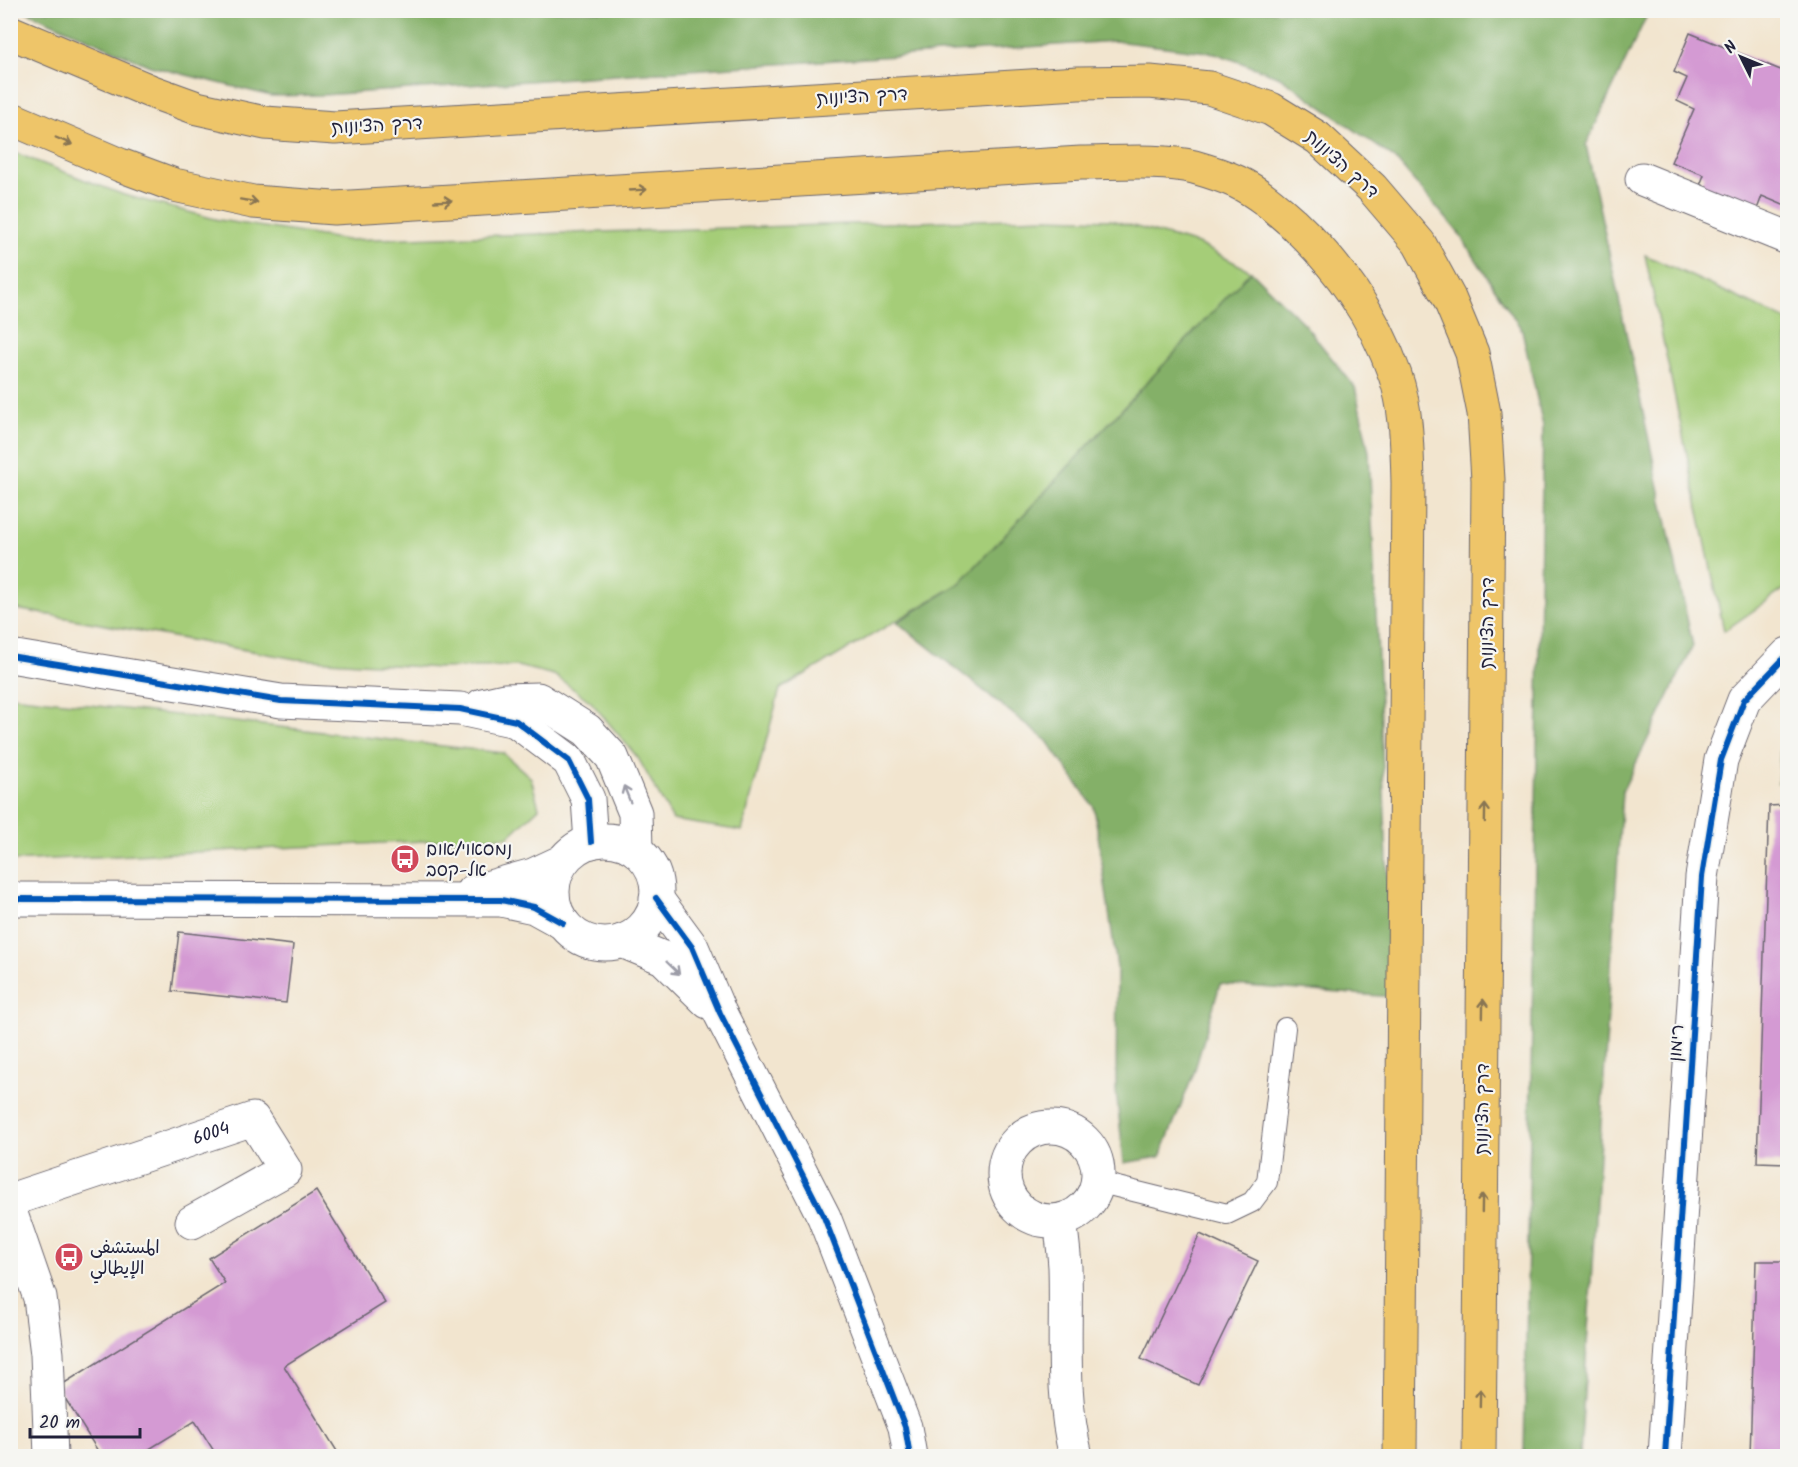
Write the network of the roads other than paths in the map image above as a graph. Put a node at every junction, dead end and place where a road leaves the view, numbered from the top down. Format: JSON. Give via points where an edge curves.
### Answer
{"nodes":[{"id":1,"x":10,"y":32,"type":"edge"},
{"id":2,"x":10,"y":118,"type":"edge"},
{"id":3,"x":1641,"y":179,"type":"dead end"},
{"id":4,"x":1788,"y":238,"type":"edge"},
{"id":5,"x":1788,"y":654,"type":"edge"},
{"id":6,"x":10,"y":656,"type":"edge"},
{"id":7,"x":460,"y":709,"type":"junction"},
{"id":8,"x":591,"y":842,"type":"junction"},
{"id":9,"x":636,"y":850,"type":"junction"},
{"id":10,"x":563,"y":861,"type":"junction"},
{"id":11,"x":656,"y":898,"type":"junction"},
{"id":12,"x":10,"y":899,"type":"edge"},
{"id":13,"x":445,"y":899,"type":"junction"},
{"id":14,"x":563,"y":923,"type":"junction"},
{"id":15,"x":622,"y":941,"type":"junction"},
{"id":16,"x":720,"y":1013,"type":"junction"},
{"id":17,"x":1285,"y":1028,"type":"dead end"},
{"id":18,"x":1097,"y":1182,"type":"junction"},
{"id":19,"x":10,"y":1200,"type":"edge"},
{"id":20,"x":10,"y":1211,"type":"edge"},
{"id":21,"x":1060,"y":1220,"type":"junction"},
{"id":22,"x":192,"y":1222,"type":"dead end"},
{"id":23,"x":51,"y":1456,"type":"edge"},
{"id":24,"x":910,"y":1456,"type":"edge"},
{"id":25,"x":1076,"y":1456,"type":"edge"},
{"id":26,"x":1400,"y":1456,"type":"edge"},
{"id":27,"x":1479,"y":1456,"type":"edge"},
{"id":28,"x":1665,"y":1456,"type":"edge"}],
"edges":[{"from":27,"to":1,"type":"highway","name":"דרך הציונות","one_way":true,"via":[[1488,480],[1484,413],[1472,353],[1449,298],[1419,243],[1372,188],[1309,132],[1271,109],[1209,88],[1150,82],[1078,83],[335,128],[265,123],[197,108]]},
{"from":2,"to":26,"type":"highway","one_way":true,"via":[[174,185],[253,202],[334,208],[1147,162],[1192,167],[1237,182],[1270,202],[1315,244],[1353,289],[1378,333],[1396,377],[1405,423],[1408,495]]},
{"from":3,"to":4,"type":"street"},
{"from":5,"to":28,"type":"street","name":"רימון","via":[[1744,700],[1721,760],[1702,877]]},
{"from":6,"to":7,"type":"street","via":[[281,701]]},
{"from":7,"to":8,"type":"street","via":[[516,721],[569,761],[588,799]]},
{"from":9,"to":7,"type":"street","one_way":true,"via":[[635,813],[612,758],[587,730],[538,699],[504,700]]},
{"from":8,"to":9,"type":"street","via":[[608,840]]},
{"from":8,"to":10,"type":"street","via":[[575,849]]},
{"from":9,"to":11,"type":"street","via":[[648,862],[654,876]]},
{"from":10,"to":13,"type":"street","via":[[533,875]]},
{"from":10,"to":14,"type":"street","via":[[555,876],[553,892]]},
{"from":11,"to":15,"type":"street","via":[[648,921]]},
{"from":11,"to":16,"type":"street","via":[[692,946]]},
{"from":12,"to":13,"type":"street"},
{"from":13,"to":14,"type":"street","via":[[501,900],[534,907]]},
{"from":14,"to":15,"type":"street","via":[[590,942]]},
{"from":15,"to":16,"type":"street","one_way":true,"via":[[663,958]]},
{"from":16,"to":24,"type":"street","via":[[824,1217],[905,1428]]},
{"from":17,"to":18,"type":"lane","via":[[1267,1182],[1252,1202],[1227,1214]]},
{"from":18,"to":21,"type":"street","via":[[1090,1200],[1077,1213]]},
{"from":18,"to":21,"type":"street","via":[[1098,1164],[1090,1146],[1077,1133],[1041,1126],[1024,1134],[1011,1147],[1004,1165],[1004,1183],[1011,1200],[1024,1214],[1041,1220]]},
{"from":19,"to":22,"type":"street","name":"6004","via":[[253,1119],[285,1170]]},
{"from":20,"to":23,"type":"street","via":[[40,1298],[47,1354]]},
{"from":21,"to":25,"type":"street","via":[[1065,1266],[1064,1375]]}]}
